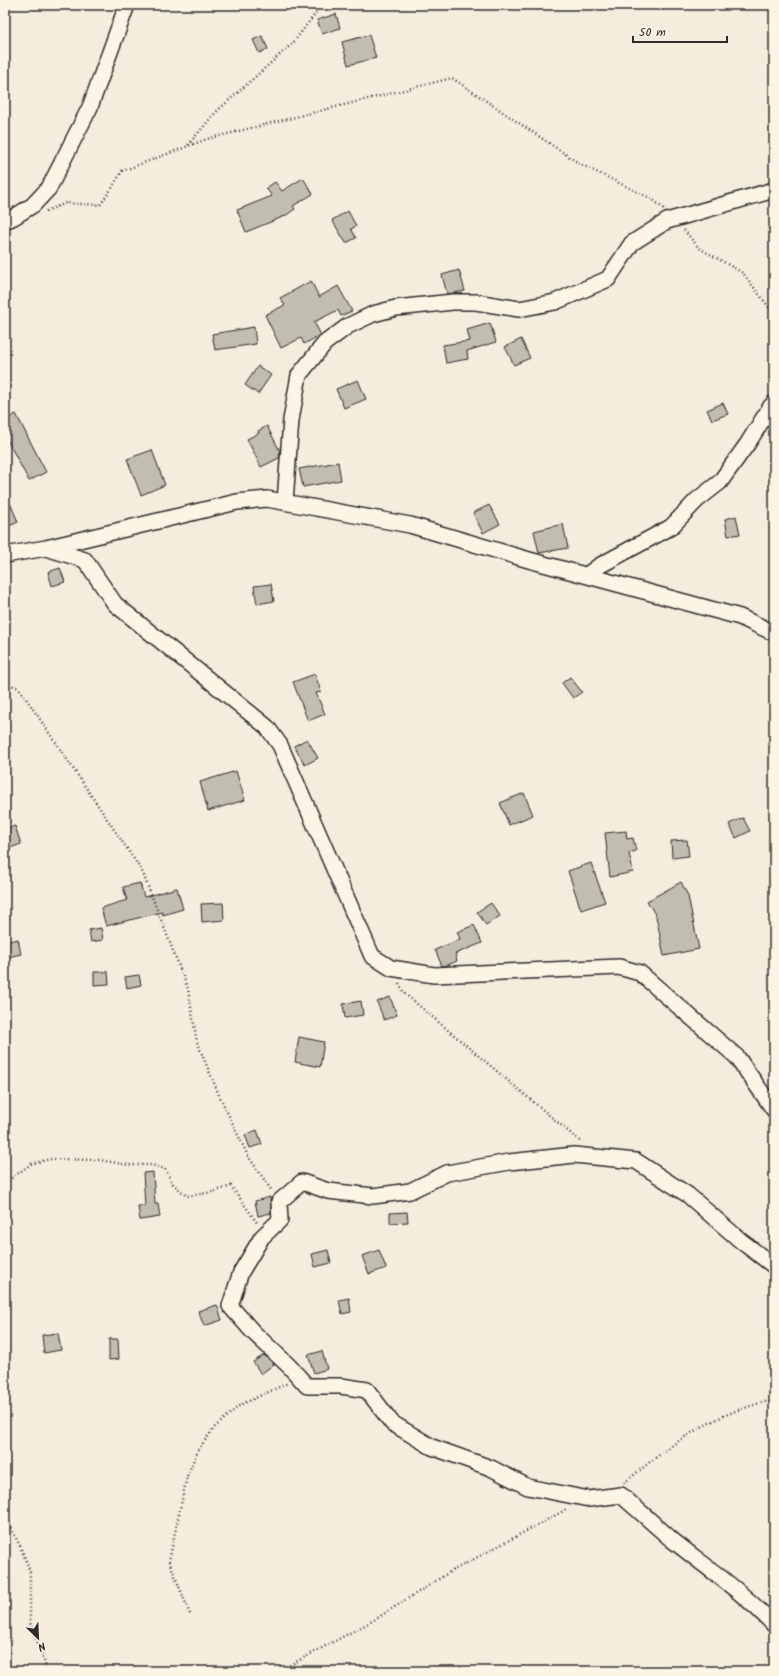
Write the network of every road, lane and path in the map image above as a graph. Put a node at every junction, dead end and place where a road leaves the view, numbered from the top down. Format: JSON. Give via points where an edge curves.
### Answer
{"nodes":[{"id":1,"x":127,"y":5,"type":"edge"},
{"id":2,"x":327,"y":5,"type":"edge"},
{"id":3,"x":188,"y":146,"type":"junction"},
{"id":4,"x":774,"y":190,"type":"edge"},
{"id":5,"x":27,"y":209,"type":"junction"},
{"id":6,"x":676,"y":219,"type":"junction"},
{"id":7,"x":5,"y":221,"type":"edge"},
{"id":8,"x":774,"y":314,"type":"edge"},
{"id":9,"x":774,"y":404,"type":"edge"},
{"id":10,"x":285,"y":502,"type":"junction"},
{"id":11,"x":46,"y":548,"type":"junction"},
{"id":12,"x":5,"y":554,"type":"edge"},
{"id":13,"x":587,"y":575,"type":"junction"},
{"id":14,"x":774,"y":632,"type":"edge"},
{"id":15,"x":5,"y":683,"type":"edge"},
{"id":16,"x":391,"y":968,"type":"junction"},
{"id":17,"x":774,"y":1110,"type":"edge"},
{"id":18,"x":598,"y":1157,"type":"junction"},
{"id":19,"x":5,"y":1183,"type":"edge"},
{"id":20,"x":279,"y":1202,"type":"junction"},
{"id":21,"x":265,"y":1235,"type":"junction"},
{"id":22,"x":774,"y":1266,"type":"edge"},
{"id":23,"x":300,"y":1378,"type":"junction"},
{"id":24,"x":774,"y":1401,"type":"edge"},
{"id":25,"x":619,"y":1486,"type":"dead end"},
{"id":26,"x":568,"y":1508,"type":"dead end"},
{"id":27,"x":5,"y":1517,"type":"edge"},
{"id":28,"x":190,"y":1614,"type":"dead end"},
{"id":29,"x":774,"y":1624,"type":"edge"},
{"id":30,"x":46,"y":1671,"type":"edge"},
{"id":31,"x":279,"y":1671,"type":"edge"}],
"edges":[{"from":1,"to":5,"type":"street","via":[[90,107],[49,188]]},
{"from":2,"to":3,"type":"path","via":[[318,10],[293,43],[216,112]]},
{"from":3,"to":5,"type":"path","via":[[122,171],[100,204],[66,203],[43,213]]},
{"from":3,"to":6,"type":"path","via":[[207,139],[452,78],[580,164],[652,199]]},
{"from":4,"to":6,"type":"street"},
{"from":5,"to":7,"type":"street"},
{"from":6,"to":8,"type":"path","via":[[698,248],[743,272]]},
{"from":6,"to":10,"type":"street","via":[[667,221],[632,243],[608,279],[555,302],[519,309],[476,302],[396,308],[373,314],[348,326],[326,342],[299,375],[291,420]]},
{"from":9,"to":13,"type":"street","via":[[720,482],[697,500],[671,527]]},
{"from":10,"to":11,"type":"street","via":[[267,499],[237,502]]},
{"from":10,"to":13,"type":"street","via":[[410,525]]},
{"from":11,"to":12,"type":"street"},
{"from":11,"to":16,"type":"street","via":[[85,560],[115,604],[267,727],[280,745],[372,956]]},
{"from":13,"to":14,"type":"street","via":[[740,616]]},
{"from":15,"to":20,"type":"path","via":[[19,688],[142,871],[188,989],[197,1042],[248,1156]]},
{"from":16,"to":17,"type":"street","via":[[434,976],[619,967],[640,973],[737,1057]]},
{"from":16,"to":18,"type":"path","via":[[404,993]]},
{"from":18,"to":20,"type":"street","via":[[574,1155],[509,1162],[447,1173],[410,1191],[373,1196],[328,1191],[302,1182]]},
{"from":18,"to":22,"type":"street","via":[[636,1161],[688,1195]]},
{"from":19,"to":21,"type":"path","via":[[31,1164],[50,1160],[100,1160],[128,1165],[152,1165],[165,1169],[173,1184],[187,1196],[231,1186]]},
{"from":20,"to":21,"type":"street","via":[[280,1220]]},
{"from":21,"to":23,"type":"street","via":[[241,1272],[230,1306],[252,1332]]},
{"from":23,"to":28,"type":"path","via":[[240,1406],[214,1428],[198,1450],[187,1476],[169,1562]]},
{"from":23,"to":29,"type":"street","via":[[307,1386],[341,1386],[367,1390],[392,1424],[432,1447],[491,1468],[528,1487],[588,1499],[621,1494]]},
{"from":24,"to":25,"type":"path","via":[[765,1401],[718,1417],[674,1443]]},
{"from":26,"to":31,"type":"path","via":[[450,1572],[374,1620]]},
{"from":27,"to":30,"type":"path","via":[[30,1571],[30,1623]]}]}
